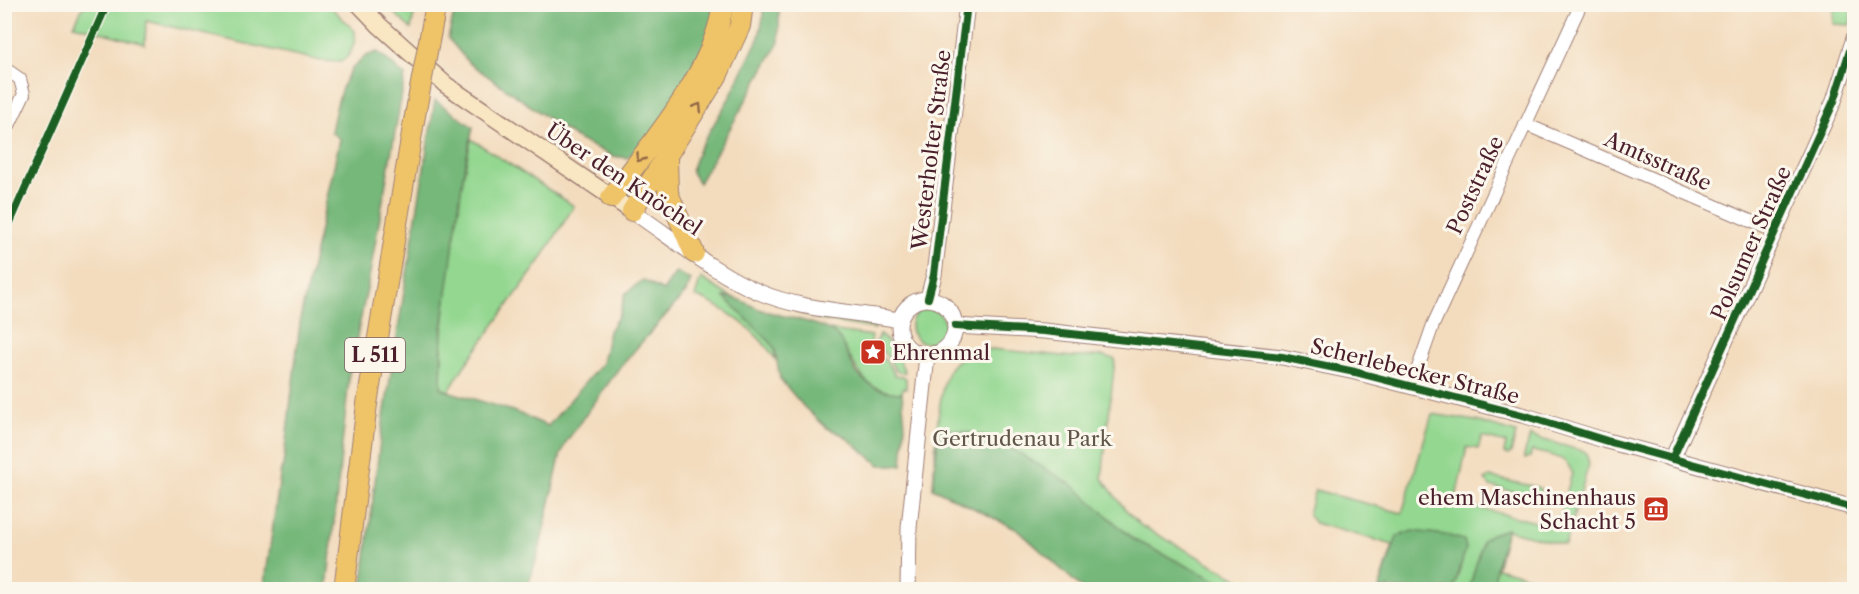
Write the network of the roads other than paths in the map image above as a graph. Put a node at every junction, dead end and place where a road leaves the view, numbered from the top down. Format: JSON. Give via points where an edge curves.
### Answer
{"nodes":[{"id":1,"x":359,"y":4,"type":"edge"},
{"id":2,"x":723,"y":4,"type":"edge"},
{"id":3,"x":743,"y":4,"type":"edge"},
{"id":4,"x":967,"y":4,"type":"edge"},
{"id":5,"x":1581,"y":4,"type":"edge"},
{"id":6,"x":434,"y":12,"type":"edge"},
{"id":7,"x":1854,"y":38,"type":"edge"},
{"id":8,"x":4,"y":68,"type":"edge"},
{"id":9,"x":1525,"y":124,"type":"junction"},
{"id":10,"x":4,"y":136,"type":"edge"},
{"id":11,"x":667,"y":157,"type":"junction"},
{"id":12,"x":611,"y":198,"type":"junction"},
{"id":13,"x":632,"y":211,"type":"junction"},
{"id":14,"x":1776,"y":232,"type":"junction"},
{"id":15,"x":694,"y":253,"type":"junction"},
{"id":16,"x":928,"y":298,"type":"junction"},
{"id":17,"x":899,"y":320,"type":"junction"},
{"id":18,"x":955,"y":326,"type":"junction"},
{"id":19,"x":927,"y":356,"type":"junction"},
{"id":20,"x":1413,"y":386,"type":"junction"},
{"id":21,"x":1672,"y":459,"type":"junction"},
{"id":22,"x":1854,"y":508,"type":"edge"},
{"id":23,"x":344,"y":590,"type":"edge"},
{"id":24,"x":908,"y":590,"type":"edge"}],
"edges":[{"from":1,"to":12,"type":"main road","name":"Über den Knöchel","via":[[446,85]]},
{"from":2,"to":12,"type":"main road","one_way":true,"via":[[712,48],[699,73]]},
{"from":11,"to":3,"type":"main road","one_way":true,"via":[[731,50]]},
{"from":4,"to":16,"type":"street","name":"Westerholter Straße"},
{"from":5,"to":9,"type":"street","name":"Poststraße"},
{"from":6,"to":23,"type":"main road","number":"L 511","bridge":true,"via":[[367,404]]},
{"from":7,"to":14,"type":"street","name":"Polsumer Straße","via":[[1834,101]]},
{"from":8,"to":10,"type":"street","via":[[21,79],[24,94]]},
{"from":9,"to":14,"type":"street","name":"Amtsstraße"},
{"from":9,"to":20,"type":"street","name":"Poststraße","via":[[1433,326]]},
{"from":11,"to":13,"type":"main road"},
{"from":11,"to":15,"type":"main road","via":[[668,194]]},
{"from":12,"to":13,"type":"main road","name":"Über den Knöchel"},
{"from":13,"to":15,"type":"street","name":"Über den Knöchel"},
{"from":14,"to":21,"type":"street","name":"Polsumer Straße"},
{"from":15,"to":17,"type":"street","name":"Über den Knöchel","via":[[760,293],[814,307]]},
{"from":16,"to":17,"type":"street","via":[[907,306]]},
{"from":16,"to":18,"type":"street","via":[[950,310]]},
{"from":17,"to":19,"type":"street","via":[[898,330],[908,348]]},
{"from":18,"to":19,"type":"street","via":[[950,343]]},
{"from":18,"to":20,"type":"street","name":"Scherlebecker Straße","via":[[1044,331],[1282,357]]},
{"from":19,"to":24,"type":"street","via":[[909,528]]},
{"from":20,"to":21,"type":"street","name":"Scherlebecker Straße"},
{"from":21,"to":22,"type":"street","name":"Scherlebecker Straße"}]}
